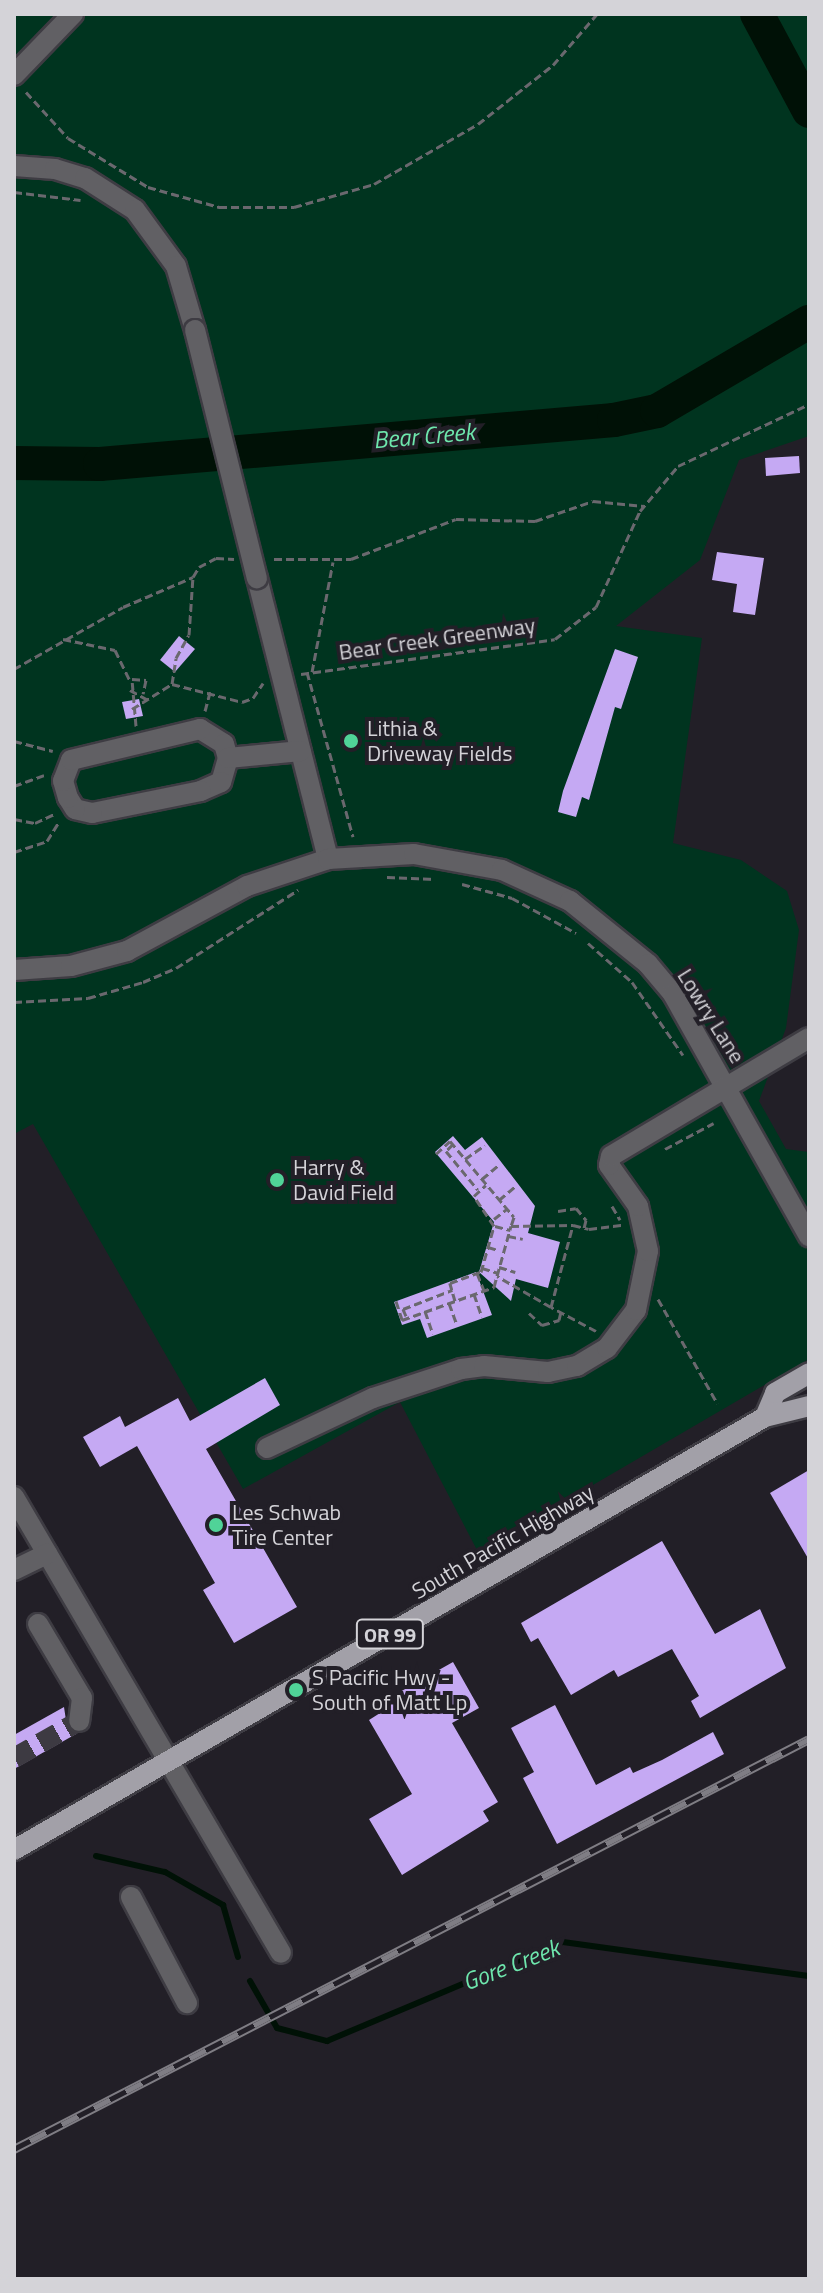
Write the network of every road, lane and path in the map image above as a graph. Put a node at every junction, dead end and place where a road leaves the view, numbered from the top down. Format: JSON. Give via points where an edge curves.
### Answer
{"nodes":[{"id":1,"x":73,"y":14,"type":"edge"},
{"id":2,"x":597,"y":14,"type":"edge"},
{"id":3,"x":17,"y":79,"type":"edge"},
{"id":4,"x":14,"y":166,"type":"edge"},
{"id":5,"x":14,"y":192,"type":"edge"},
{"id":6,"x":93,"y":205,"type":"dead end"},
{"id":7,"x":809,"y":404,"type":"edge"},
{"id":8,"x":644,"y":506,"type":"junction"},
{"id":9,"x":245,"y":559,"type":"dead end"},
{"id":10,"x":333,"y":562,"type":"junction"},
{"id":11,"x":258,"y":568,"type":"junction"},
{"id":12,"x":193,"y":577,"type":"junction"},
{"id":13,"x":63,"y":639,"type":"junction"},
{"id":14,"x":14,"y":669,"type":"edge"},
{"id":15,"x":310,"y":672,"type":"junction"},
{"id":16,"x":299,"y":675,"type":"dead end"},
{"id":17,"x":130,"y":682,"type":"junction"},
{"id":18,"x":267,"y":682,"type":"dead end"},
{"id":19,"x":172,"y":684,"type":"junction"},
{"id":20,"x":130,"y":690,"type":"junction"},
{"id":21,"x":210,"y":692,"type":"junction"},
{"id":22,"x":143,"y":694,"type":"junction"},
{"id":23,"x":150,"y":701,"type":"junction"},
{"id":24,"x":132,"y":709,"type":"junction"},
{"id":25,"x":204,"y":712,"type":"dead end"},
{"id":26,"x":14,"y":741,"type":"edge"},
{"id":27,"x":139,"y":742,"type":"junction"},
{"id":28,"x":301,"y":751,"type":"junction"},
{"id":29,"x":228,"y":758,"type":"junction"},
{"id":30,"x":68,"y":766,"type":"junction"},
{"id":31,"x":14,"y":786,"type":"edge"},
{"id":32,"x":14,"y":819,"type":"edge"},
{"id":33,"x":354,"y":840,"type":"dead end"},
{"id":34,"x":14,"y":852,"type":"edge"},
{"id":35,"x":328,"y":859,"type":"junction"},
{"id":36,"x":384,"y":877,"type":"dead end"},
{"id":37,"x":439,"y":880,"type":"dead end"},
{"id":38,"x":453,"y":882,"type":"dead end"},
{"id":39,"x":308,"y":884,"type":"dead end"},
{"id":40,"x":14,"y":970,"type":"edge"},
{"id":41,"x":14,"y":1002,"type":"edge"},
{"id":42,"x":809,"y":1038,"type":"edge"},
{"id":43,"x":688,"y":1063,"type":"dead end"},
{"id":44,"x":726,"y":1085,"type":"junction"},
{"id":45,"x":714,"y":1123,"type":"dead end"},
{"id":46,"x":453,"y":1144,"type":"junction"},
{"id":47,"x":485,"y":1145,"type":"dead end"},
{"id":48,"x":436,"y":1154,"type":"dead end"},
{"id":49,"x":652,"y":1156,"type":"dead end"},
{"id":50,"x":467,"y":1161,"type":"junction"},
{"id":51,"x":500,"y":1164,"type":"dead end"},
{"id":52,"x":462,"y":1170,"type":"junction"},
{"id":53,"x":482,"y":1179,"type":"junction"},
{"id":54,"x":486,"y":1185,"type":"junction"},
{"id":55,"x":517,"y":1185,"type":"dead end"},
{"id":56,"x":479,"y":1191,"type":"junction"},
{"id":57,"x":499,"y":1200,"type":"junction"},
{"id":58,"x":611,"y":1204,"type":"dead end"},
{"id":59,"x":507,"y":1209,"type":"junction"},
{"id":60,"x":558,"y":1211,"type":"dead end"},
{"id":61,"x":493,"y":1219,"type":"junction"},
{"id":62,"x":573,"y":1225,"type":"junction"},
{"id":63,"x":623,"y":1225,"type":"junction"},
{"id":64,"x":494,"y":1226,"type":"junction"},
{"id":65,"x":511,"y":1228,"type":"junction"},
{"id":66,"x":584,"y":1228,"type":"junction"},
{"id":67,"x":625,"y":1235,"type":"dead end"},
{"id":68,"x":508,"y":1236,"type":"junction"},
{"id":69,"x":809,"y":1236,"type":"edge"},
{"id":70,"x":523,"y":1239,"type":"dead end"},
{"id":71,"x":488,"y":1247,"type":"junction"},
{"id":72,"x":498,"y":1250,"type":"dead end"},
{"id":73,"x":499,"y":1267,"type":"junction"},
{"id":74,"x":482,"y":1268,"type":"junction"},
{"id":75,"x":515,"y":1272,"type":"dead end"},
{"id":76,"x":477,"y":1273,"type":"junction"},
{"id":77,"x":497,"y":1275,"type":"junction"},
{"id":78,"x":452,"y":1290,"type":"junction"},
{"id":79,"x":484,"y":1290,"type":"junction"},
{"id":80,"x":643,"y":1290,"type":"junction"},
{"id":81,"x":474,"y":1294,"type":"junction"},
{"id":82,"x":424,"y":1300,"type":"junction"},
{"id":83,"x":396,"y":1301,"type":"dead end"},
{"id":84,"x":455,"y":1301,"type":"junction"},
{"id":85,"x":449,"y":1303,"type":"junction"},
{"id":86,"x":551,"y":1307,"type":"junction"},
{"id":87,"x":562,"y":1310,"type":"junction"},
{"id":88,"x":427,"y":1311,"type":"junction"},
{"id":89,"x":529,"y":1313,"type":"dead end"},
{"id":90,"x":482,"y":1317,"type":"dead end"},
{"id":91,"x":406,"y":1318,"type":"junction"},
{"id":92,"x":457,"y":1325,"type":"dead end"},
{"id":93,"x":433,"y":1334,"type":"dead end"},
{"id":94,"x":584,"y":1340,"type":"dead end"},
{"id":95,"x":809,"y":1372,"type":"edge"},
{"id":96,"x":717,"y":1403,"type":"dead end"},
{"id":97,"x":809,"y":1406,"type":"edge"},
{"id":98,"x":765,"y":1417,"type":"junction"},
{"id":99,"x":267,"y":1448,"type":"dead end"},
{"id":100,"x":14,"y":1497,"type":"edge"},
{"id":101,"x":47,"y":1554,"type":"junction"},
{"id":102,"x":14,"y":1570,"type":"edge"},
{"id":103,"x":38,"y":1624,"type":"dead end"},
{"id":104,"x":79,"y":1721,"type":"dead end"},
{"id":105,"x":169,"y":1761,"type":"junction"},
{"id":106,"x":14,"y":1850,"type":"edge"},
{"id":107,"x":131,"y":1897,"type":"dead end"},
{"id":108,"x":281,"y":1953,"type":"dead end"},
{"id":109,"x":187,"y":2003,"type":"dead end"}],
"edges":[{"from":1,"to":3,"type":"street"},
{"from":2,"to":3,"type":"path","via":[[544,74],[478,124],[374,184],[294,207],[219,207],[148,187],[68,138]]},
{"from":4,"to":11,"type":"street","bridge":true,"via":[[85,178],[135,210],[176,266]]},
{"from":5,"to":6,"type":"path","via":[[49,193]]},
{"from":7,"to":8,"type":"path","name":"Bear Creek Greenway","via":[[678,466]]},
{"from":8,"to":10,"type":"path","via":[[593,501],[535,521],[456,519],[379,551]]},
{"from":8,"to":15,"type":"path","name":"Bear Creek Greenway","via":[[596,607],[555,639]]},
{"from":9,"to":12,"type":"path","via":[[216,558]]},
{"from":10,"to":11,"type":"path"},
{"from":10,"to":15,"type":"path"},
{"from":11,"to":28,"type":"street"},
{"from":12,"to":13,"type":"path"},
{"from":12,"to":19,"type":"path","via":[[195,606]]},
{"from":13,"to":14,"type":"path"},
{"from":13,"to":17,"type":"path","via":[[115,650]]},
{"from":15,"to":16,"type":"path","name":"Bear Creek Greenway"},
{"from":15,"to":33,"type":"path"},
{"from":17,"to":20,"type":"path"},
{"from":17,"to":22,"type":"path","via":[[146,680]]},
{"from":18,"to":21,"type":"path","via":[[247,702]]},
{"from":19,"to":21,"type":"path"},
{"from":19,"to":23,"type":"path"},
{"from":20,"to":22,"type":"path"},
{"from":20,"to":24,"type":"path"},
{"from":21,"to":25,"type":"path"},
{"from":22,"to":23,"type":"path"},
{"from":23,"to":24,"type":"path"},
{"from":24,"to":27,"type":"path"},
{"from":26,"to":30,"type":"path"},
{"from":27,"to":29,"type":"street","via":[[200,729],[224,744]]},
{"from":27,"to":30,"type":"street"},
{"from":28,"to":29,"type":"street"},
{"from":28,"to":35,"type":"street"},
{"from":29,"to":30,"type":"street","via":[[221,782],[201,791],[92,813],[72,805]]},
{"from":30,"to":31,"type":"path"},
{"from":32,"to":34,"type":"path","via":[[35,823],[61,810],[47,841]]},
{"from":35,"to":40,"type":"street","name":"Lowry Lane","via":[[247,886],[127,951],[71,966]]},
{"from":35,"to":44,"type":"street","name":"Lowry Lane","via":[[356,854],[442,856],[502,870],[570,901],[648,964],[673,994]]},
{"from":36,"to":37,"type":"path"},
{"from":38,"to":43,"type":"path","via":[[512,898],[574,931],[632,982]]},
{"from":39,"to":41,"type":"path","via":[[176,968],[143,982],[88,998]]},
{"from":42,"to":44,"type":"street"},
{"from":44,"to":69,"type":"street","name":"Lowry Lane"},
{"from":44,"to":80,"type":"street","via":[[611,1156],[609,1165],[638,1206],[644,1229],[648,1269]]},
{"from":45,"to":49,"type":"path"},
{"from":46,"to":48,"type":"path","via":[[450,1141]]},
{"from":46,"to":50,"type":"path"},
{"from":46,"to":52,"type":"path","via":[[446,1151]]},
{"from":47,"to":50,"type":"path"},
{"from":50,"to":52,"type":"path"},
{"from":50,"to":53,"type":"path"},
{"from":51,"to":53,"type":"path"},
{"from":52,"to":56,"type":"path"},
{"from":53,"to":54,"type":"path"},
{"from":54,"to":56,"type":"path"},
{"from":54,"to":57,"type":"path"},
{"from":55,"to":57,"type":"path"},
{"from":56,"to":61,"type":"path","via":[[474,1196]]},
{"from":57,"to":59,"type":"path"},
{"from":58,"to":63,"type":"path"},
{"from":59,"to":61,"type":"path"},
{"from":59,"to":65,"type":"path","via":[[514,1217]]},
{"from":60,"to":66,"type":"path","via":[[576,1208],[586,1220]]},
{"from":61,"to":64,"type":"path"},
{"from":62,"to":65,"type":"path"},
{"from":62,"to":66,"type":"path"},
{"from":62,"to":86,"type":"path"},
{"from":63,"to":66,"type":"path"},
{"from":63,"to":67,"type":"path"},
{"from":64,"to":65,"type":"path"},
{"from":64,"to":71,"type":"path"},
{"from":65,"to":68,"type":"path"},
{"from":68,"to":70,"type":"path"},
{"from":68,"to":73,"type":"path"},
{"from":71,"to":72,"type":"path"},
{"from":71,"to":74,"type":"path"},
{"from":73,"to":75,"type":"path"},
{"from":73,"to":77,"type":"path"},
{"from":74,"to":76,"type":"path"},
{"from":74,"to":77,"type":"path"},
{"from":76,"to":78,"type":"path","via":[[450,1283]]},
{"from":76,"to":79,"type":"path"},
{"from":77,"to":79,"type":"path","via":[[494,1287]]},
{"from":77,"to":86,"type":"path"},
{"from":78,"to":82,"type":"path"},
{"from":78,"to":84,"type":"path"},
{"from":79,"to":81,"type":"path"},
{"from":80,"to":96,"type":"path","via":[[654,1293]]},
{"from":80,"to":99,"type":"street","via":[[624,1329],[607,1348],[577,1366],[532,1373],[489,1366],[461,1369],[373,1398]]},
{"from":81,"to":84,"type":"path"},
{"from":81,"to":90,"type":"path"},
{"from":82,"to":88,"type":"path"},
{"from":82,"to":91,"type":"path","via":[[403,1309]]},
{"from":83,"to":91,"type":"path","via":[[402,1320]]},
{"from":84,"to":85,"type":"path"},
{"from":85,"to":88,"type":"path"},
{"from":85,"to":92,"type":"path"},
{"from":86,"to":87,"type":"path"},
{"from":87,"to":89,"type":"path","via":[[559,1320],[542,1325]]},
{"from":87,"to":94,"type":"path","via":[[597,1331]]},
{"from":88,"to":91,"type":"path"},
{"from":88,"to":93,"type":"path"},
{"from":95,"to":98,"type":"main road","name":"South Pacific Highway","number":"OR 99","via":[[775,1393]]},
{"from":97,"to":98,"type":"main road","name":"South Pacific Highway","number":"OR 99"},
{"from":98,"to":105,"type":"main road","name":"South Pacific Highway","number":"OR 99"},
{"from":100,"to":101,"type":"street"},
{"from":101,"to":102,"type":"street"},
{"from":101,"to":105,"type":"street"},
{"from":103,"to":104,"type":"street","via":[[82,1698]]},
{"from":105,"to":106,"type":"main road","name":"South Pacific Highway","number":"OR 99"},
{"from":105,"to":108,"type":"street"},
{"from":107,"to":109,"type":"street"}]}
